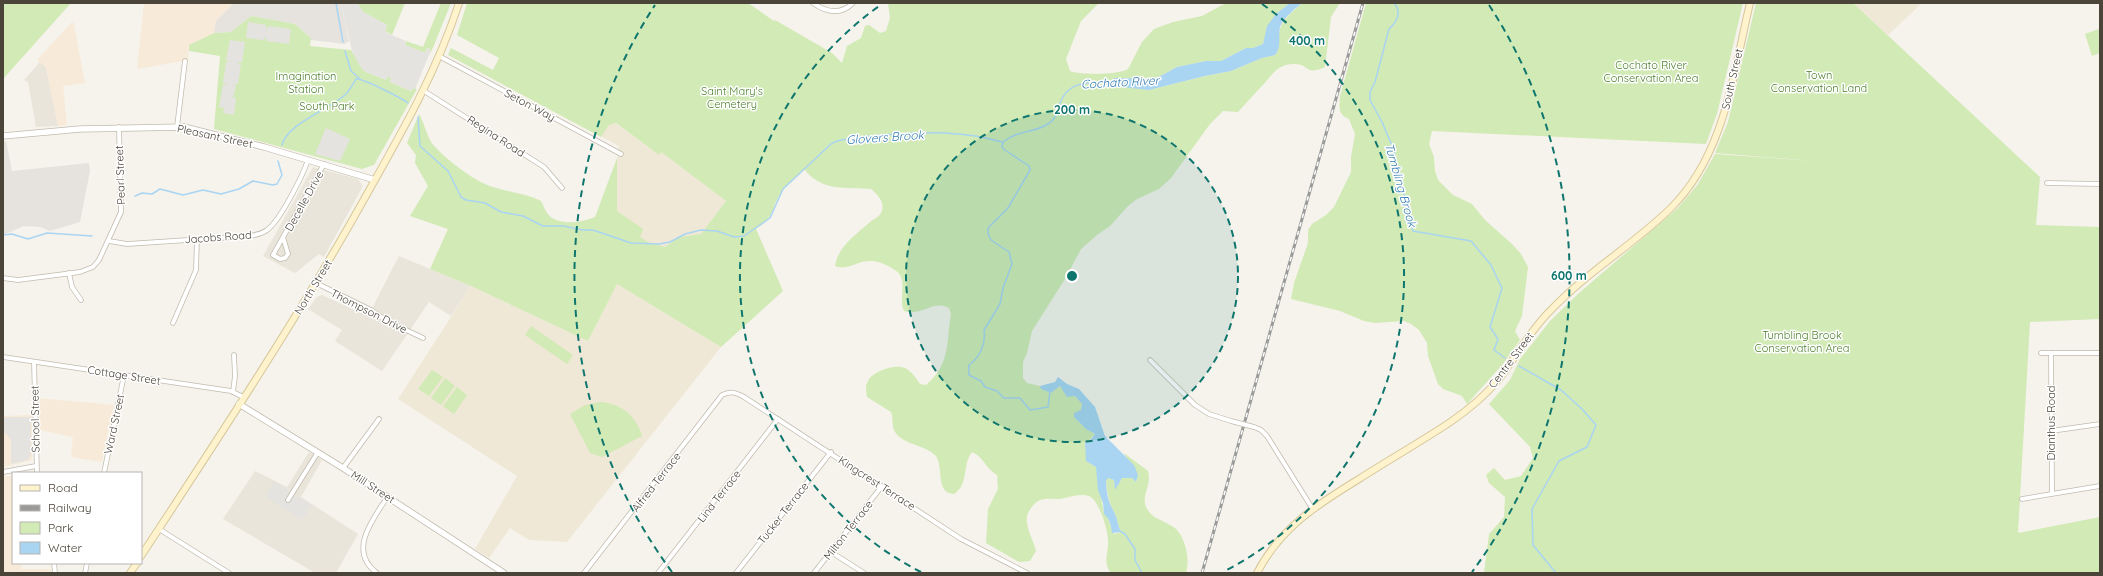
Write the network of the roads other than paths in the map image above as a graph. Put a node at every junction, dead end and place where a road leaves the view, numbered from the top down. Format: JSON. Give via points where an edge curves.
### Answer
{"nodes":[{"id":1,"x":459,"y":3,"type":"edge"},
{"id":2,"x":812,"y":3,"type":"edge"},
{"id":3,"x":853,"y":3,"type":"edge"},
{"id":4,"x":1750,"y":3,"type":"edge"},
{"id":5,"x":439,"y":56,"type":"junction"},
{"id":6,"x":185,"y":61,"type":"dead end"},
{"id":7,"x":424,"y":91,"type":"junction"},
{"id":8,"x":119,"y":127,"type":"junction"},
{"id":9,"x":177,"y":127,"type":"junction"},
{"id":10,"x":3,"y":136,"type":"edge"},
{"id":11,"x":621,"y":154,"type":"dead end"},
{"id":12,"x":1709,"y":154,"type":"joint"},
{"id":13,"x":308,"y":160,"type":"junction"},
{"id":14,"x":324,"y":164,"type":"junction"},
{"id":15,"x":375,"y":180,"type":"junction"},
{"id":16,"x":2047,"y":183,"type":"dead end"},
{"id":17,"x":2100,"y":184,"type":"edge"},
{"id":18,"x":562,"y":188,"type":"dead end"},
{"id":19,"x":283,"y":237,"type":"junction"},
{"id":20,"x":197,"y":239,"type":"junction"},
{"id":21,"x":109,"y":241,"type":"junction"},
{"id":22,"x":70,"y":273,"type":"junction"},
{"id":23,"x":3,"y":278,"type":"edge"},
{"id":24,"x":316,"y":283,"type":"junction"},
{"id":25,"x":81,"y":300,"type":"dead end"},
{"id":26,"x":173,"y":322,"type":"dead end"},
{"id":27,"x":423,"y":338,"type":"dead end"},
{"id":28,"x":2041,"y":353,"type":"dead end"},
{"id":29,"x":2051,"y":353,"type":"junction"},
{"id":30,"x":2100,"y":353,"type":"edge"},
{"id":31,"x":234,"y":356,"type":"dead end"},
{"id":32,"x":3,"y":357,"type":"edge"},
{"id":33,"x":1150,"y":360,"type":"dead end"},
{"id":34,"x":34,"y":362,"type":"junction"},
{"id":35,"x":124,"y":375,"type":"junction"},
{"id":36,"x":233,"y":392,"type":"junction"},
{"id":37,"x":728,"y":392,"type":"joint"},
{"id":38,"x":243,"y":397,"type":"junction"},
{"id":39,"x":239,"y":404,"type":"junction"},
{"id":40,"x":379,"y":419,"type":"dead end"},
{"id":41,"x":778,"y":419,"type":"junction"},
{"id":42,"x":2100,"y":424,"type":"edge"},
{"id":43,"x":2051,"y":431,"type":"junction"},
{"id":44,"x":318,"y":452,"type":"junction"},
{"id":45,"x":830,"y":452,"type":"junction"},
{"id":46,"x":36,"y":466,"type":"junction"},
{"id":47,"x":343,"y":468,"type":"junction"},
{"id":48,"x":3,"y":472,"type":"edge"},
{"id":49,"x":37,"y":472,"type":"edge"},
{"id":50,"x":104,"y":472,"type":"edge"},
{"id":51,"x":882,"y":486,"type":"junction"},
{"id":52,"x":2100,"y":486,"type":"edge"},
{"id":53,"x":2052,"y":494,"type":"junction"},
{"id":54,"x":388,"y":496,"type":"junction"},
{"id":55,"x":2022,"y":499,"type":"dead end"},
{"id":56,"x":288,"y":500,"type":"dead end"},
{"id":57,"x":1312,"y":508,"type":"junction"},
{"id":58,"x":159,"y":529,"type":"junction"},
{"id":59,"x":830,"y":552,"type":"junction"},
{"id":60,"x":142,"y":554,"type":"edge"},
{"id":61,"x":136,"y":564,"type":"edge"},
{"id":62,"x":130,"y":573,"type":"edge"},
{"id":63,"x":229,"y":573,"type":"edge"},
{"id":64,"x":377,"y":573,"type":"edge"},
{"id":65,"x":504,"y":573,"type":"edge"},
{"id":66,"x":584,"y":573,"type":"edge"},
{"id":67,"x":658,"y":573,"type":"edge"},
{"id":68,"x":736,"y":573,"type":"edge"},
{"id":69,"x":814,"y":573,"type":"edge"},
{"id":70,"x":864,"y":573,"type":"edge"},
{"id":71,"x":1027,"y":573,"type":"edge"},
{"id":72,"x":1257,"y":573,"type":"edge"}],
"edges":[{"from":1,"to":5,"type":"main road","name":"North Street"},
{"from":2,"to":3,"type":"street","via":[[832,12],[843,10]]},
{"from":4,"to":12,"type":"main road","name":"South Street","via":[[1722,120]]},
{"from":5,"to":7,"type":"main road","name":"North Street"},
{"from":5,"to":11,"type":"street","name":"Seton Way"},
{"from":6,"to":9,"type":"street"},
{"from":7,"to":15,"type":"main road","name":"North Street"},
{"from":7,"to":18,"type":"street","name":"Regina Road","via":[[544,167]]},
{"from":8,"to":9,"type":"street","name":"Pleasant Street"},
{"from":8,"to":10,"type":"street","name":"Pleasant Street","via":[[51,130]]},
{"from":8,"to":21,"type":"street","name":"Pearl Street","via":[[121,209]]},
{"from":9,"to":13,"type":"street","name":"Pleasant Street","via":[[210,133]]},
{"from":12,"to":57,"type":"main road","name":"Centre Street","via":[[1677,201],[1651,226],[1555,305],[1536,326],[1500,377],[1478,401],[1449,423]]},
{"from":13,"to":14,"type":"street","name":"Pleasant Street"},
{"from":13,"to":20,"type":"street","name":"Jacobs Road","via":[[279,217],[267,231],[254,235]]},
{"from":14,"to":15,"type":"street","name":"Pleasant Street"},
{"from":14,"to":19,"type":"street","name":"Decelle Drive"},
{"from":15,"to":24,"type":"main road","name":"North Street"},
{"from":16,"to":17,"type":"street"},
{"from":19,"to":19,"type":"street","name":"Decelle Drive","via":[[273,255],[282,259],[287,256],[288,251]]},
{"from":20,"to":21,"type":"street","name":"Jacobs Road","via":[[122,244]]},
{"from":20,"to":26,"type":"street","via":[[196,270]]},
{"from":21,"to":22,"type":"street","name":"Pearl Street","via":[[95,265],[84,271]]},
{"from":22,"to":23,"type":"street","name":"Pearl Street","via":[[18,280]]},
{"from":22,"to":25,"type":"street","via":[[72,287]]},
{"from":24,"to":27,"type":"street","name":"Thompson Drive"},
{"from":24,"to":38,"type":"main road","name":"North Street"},
{"from":28,"to":29,"type":"street"},
{"from":29,"to":30,"type":"street"},
{"from":29,"to":43,"type":"street","name":"Dianthus Road"},
{"from":31,"to":36,"type":"street"},
{"from":32,"to":34,"type":"street","name":"Cottage Street"},
{"from":33,"to":57,"type":"street","bridge":true,"via":[[1194,405],[1209,414],[1254,427],[1267,436]]},
{"from":34,"to":35,"type":"street","name":"Cottage Street"},
{"from":34,"to":46,"type":"street","name":"School Street"},
{"from":35,"to":36,"type":"street","name":"Cottage Street"},
{"from":35,"to":50,"type":"street","name":"Ward Street"},
{"from":36,"to":38,"type":"street","name":"Cottage Street"},
{"from":37,"to":41,"type":"street","name":"Kingcrest Terrace","via":[[735,392]]},
{"from":37,"to":66,"type":"street","name":"Alfred Terrace","via":[[722,395]]},
{"from":38,"to":39,"type":"main road","name":"North Street"},
{"from":39,"to":44,"type":"street","name":"Mill Street"},
{"from":39,"to":58,"type":"main road","name":"North Street"},
{"from":40,"to":47,"type":"street"},
{"from":41,"to":45,"type":"street","name":"Kingcrest Terrace"},
{"from":41,"to":67,"type":"street","name":"Lind Terrace"},
{"from":42,"to":43,"type":"street"},
{"from":43,"to":53,"type":"street","name":"Dianthus Road"},
{"from":44,"to":47,"type":"street","name":"Mill Street"},
{"from":44,"to":56,"type":"street"},
{"from":45,"to":51,"type":"street","name":"Kingcrest Terrace"},
{"from":45,"to":68,"type":"street","name":"Tucker Terrace"},
{"from":46,"to":48,"type":"street","name":"School Street"},
{"from":46,"to":49,"type":"street"},
{"from":47,"to":54,"type":"street","name":"Mill Street"},
{"from":51,"to":59,"type":"street","name":"Milton Terrace"},
{"from":51,"to":71,"type":"street","name":"Kingcrest Terrace","via":[[961,539]]},
{"from":52,"to":53,"type":"street"},
{"from":53,"to":55,"type":"street"},
{"from":54,"to":64,"type":"street","via":[[362,545],[365,560]]},
{"from":54,"to":65,"type":"street","name":"Mill Street"},
{"from":57,"to":72,"type":"main road","name":"Centre Street","via":[[1277,541]]},
{"from":58,"to":60,"type":"main road","name":"North Street"},
{"from":58,"to":63,"type":"street"},
{"from":59,"to":69,"type":"street","name":"Milton Terrace"},
{"from":59,"to":70,"type":"street"},
{"from":61,"to":62,"type":"main road"}]}
